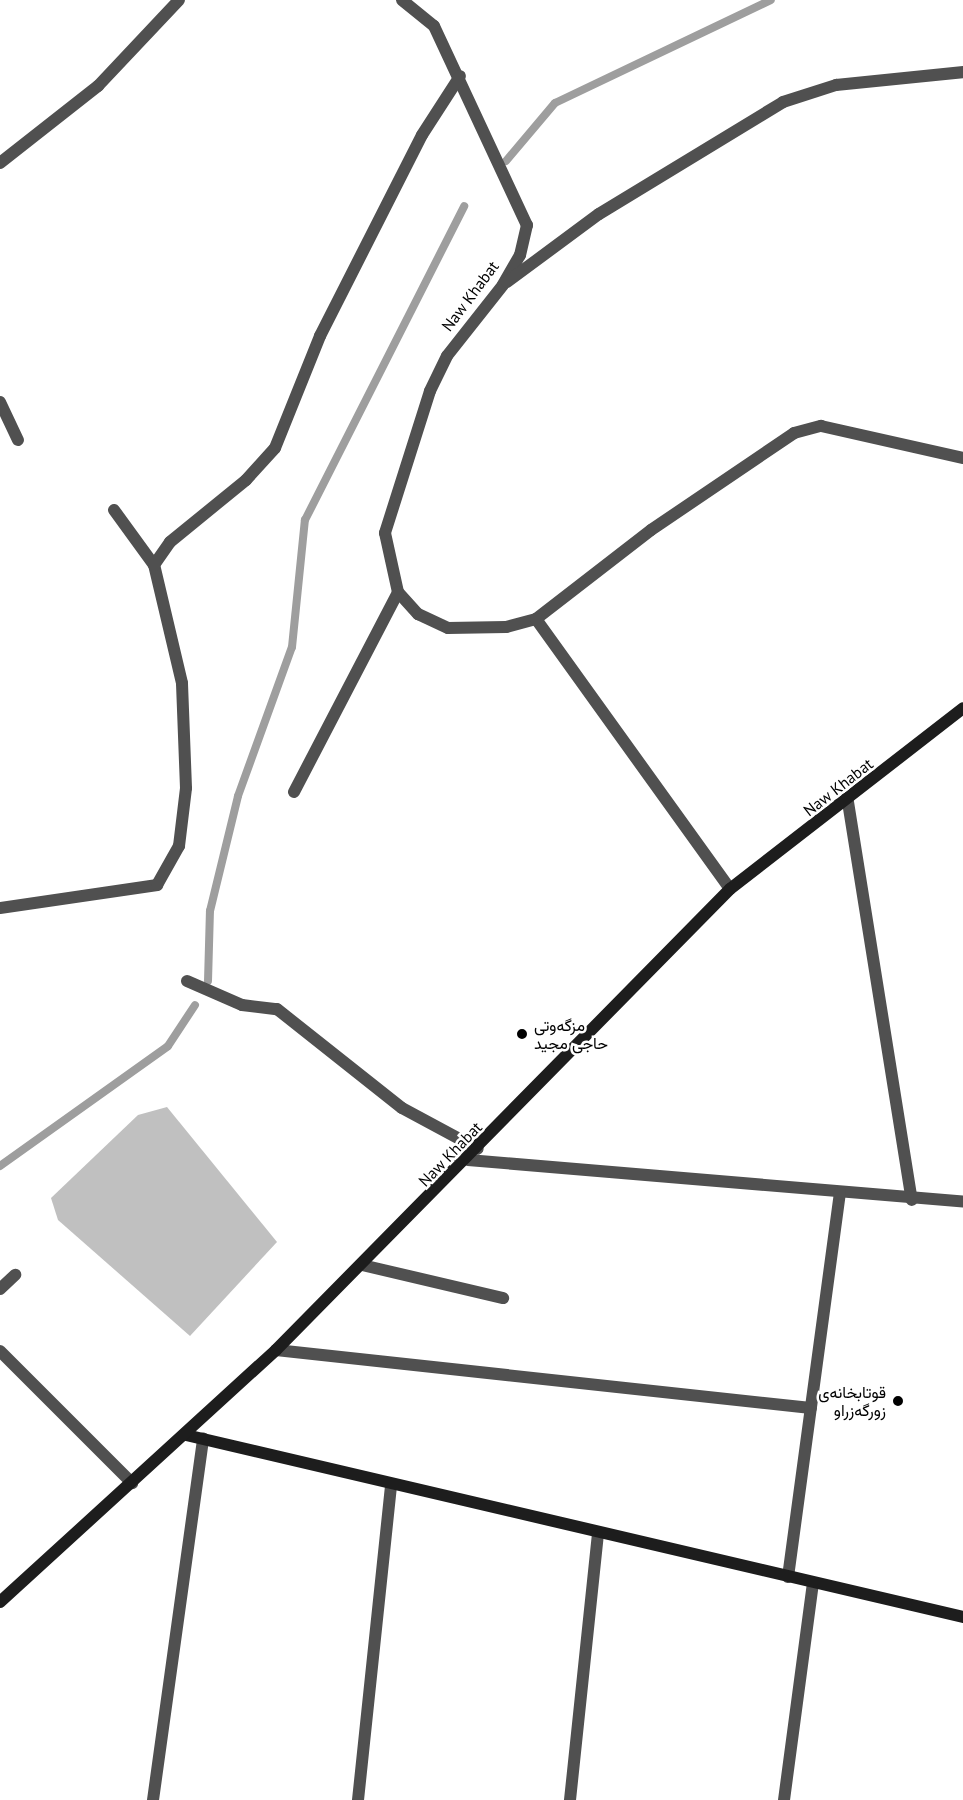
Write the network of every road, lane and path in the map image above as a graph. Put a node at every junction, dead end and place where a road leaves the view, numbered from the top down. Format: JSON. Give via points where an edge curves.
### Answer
{"nodes":[{"id":1,"x":179,"y":0,"type":"edge"},
{"id":2,"x":402,"y":0,"type":"edge"},
{"id":3,"x":963,"y":72,"type":"edge"},
{"id":4,"x":460,"y":76,"type":"junction"},
{"id":5,"x":0,"y":163,"type":"edge"},
{"id":6,"x":503,"y":285,"type":"junction"},
{"id":7,"x":0,"y":402,"type":"edge"},
{"id":8,"x":18,"y":440,"type":"dead end"},
{"id":9,"x":963,"y":458,"type":"edge"},
{"id":10,"x":114,"y":510,"type":"dead end"},
{"id":11,"x":154,"y":565,"type":"junction"},
{"id":12,"x":398,"y":592,"type":"junction"},
{"id":13,"x":536,"y":619,"type":"junction"},
{"id":14,"x":963,"y":708,"type":"edge"},
{"id":15,"x":294,"y":792,"type":"dead end"},
{"id":16,"x":848,"y":802,"type":"junction"},
{"id":17,"x":730,"y":889,"type":"junction"},
{"id":18,"x":1,"y":906,"type":"edge"},
{"id":19,"x":188,"y":981,"type":"dead end"},
{"id":20,"x":478,"y":1149,"type":"junction"},
{"id":21,"x":468,"y":1160,"type":"junction"},
{"id":22,"x":840,"y":1193,"type":"junction"},
{"id":23,"x":912,"y":1200,"type":"junction"},
{"id":24,"x":963,"y":1202,"type":"edge"},
{"id":25,"x":362,"y":1265,"type":"junction"},
{"id":26,"x":15,"y":1275,"type":"dead end"},
{"id":27,"x":0,"y":1289,"type":"edge"},
{"id":28,"x":503,"y":1298,"type":"dead end"},
{"id":29,"x":276,"y":1350,"type":"junction"},
{"id":30,"x":0,"y":1351,"type":"edge"},
{"id":31,"x":811,"y":1408,"type":"junction"},
{"id":32,"x":186,"y":1435,"type":"junction"},
{"id":33,"x":203,"y":1438,"type":"junction"},
{"id":34,"x":132,"y":1483,"type":"junction"},
{"id":35,"x":391,"y":1485,"type":"junction"},
{"id":36,"x":598,"y":1534,"type":"junction"},
{"id":37,"x":788,"y":1577,"type":"junction"},
{"id":38,"x":813,"y":1583,"type":"junction"},
{"id":39,"x":0,"y":1602,"type":"edge"},
{"id":40,"x":963,"y":1617,"type":"edge"},
{"id":41,"x":153,"y":1800,"type":"edge"},
{"id":42,"x":358,"y":1800,"type":"edge"},
{"id":43,"x":570,"y":1800,"type":"edge"},
{"id":44,"x":784,"y":1800,"type":"edge"}],
"edges":[{"from":1,"to":5,"type":"street","via":[[98,86]]},
{"from":2,"to":4,"type":"street","name":"Naw Khabat","via":[[434,26]]},
{"from":3,"to":6,"type":"street","via":[[836,85],[783,102],[599,214]]},
{"from":4,"to":6,"type":"street","name":"Naw Khabat","via":[[527,225],[520,255]]},
{"from":4,"to":11,"type":"street","via":[[422,135],[361,255],[275,448],[246,480],[170,542]]},
{"from":6,"to":12,"type":"street","name":"Naw Khabat","via":[[453,347],[430,391],[385,533]]},
{"from":7,"to":8,"type":"street"},
{"from":9,"to":13,"type":"street","via":[[820,426],[794,433],[651,530]]},
{"from":10,"to":11,"type":"street"},
{"from":11,"to":18,"type":"street","via":[[182,683],[186,788],[179,846],[158,885]]},
{"from":12,"to":13,"type":"street","via":[[418,614],[448,628],[506,627]]},
{"from":12,"to":15,"type":"street"},
{"from":13,"to":17,"type":"street"},
{"from":14,"to":16,"type":"street","name":"Naw Khabat"},
{"from":16,"to":17,"type":"street","name":"Naw Khabat"},
{"from":16,"to":23,"type":"street"},
{"from":17,"to":20,"type":"street","name":"Naw Khabat"},
{"from":19,"to":20,"type":"street","via":[[242,1005],[277,1009],[402,1108]]},
{"from":20,"to":21,"type":"street","name":"Naw Khabat"},
{"from":21,"to":22,"type":"street"},
{"from":21,"to":25,"type":"street","name":"Naw Khabat"},
{"from":22,"to":23,"type":"street"},
{"from":22,"to":31,"type":"street"},
{"from":23,"to":24,"type":"street"},
{"from":25,"to":28,"type":"street"},
{"from":25,"to":29,"type":"street","name":"Naw Khabat"},
{"from":26,"to":27,"type":"street"},
{"from":29,"to":31,"type":"street"},
{"from":29,"to":32,"type":"street","name":"Naw Khabat"},
{"from":30,"to":34,"type":"street"},
{"from":31,"to":37,"type":"street"},
{"from":32,"to":33,"type":"street"},
{"from":32,"to":34,"type":"street","name":"Naw Khabat"},
{"from":33,"to":35,"type":"street"},
{"from":33,"to":41,"type":"street"},
{"from":34,"to":39,"type":"street","name":"Naw Khabat"},
{"from":35,"to":36,"type":"street"},
{"from":35,"to":42,"type":"street"},
{"from":36,"to":37,"type":"street"},
{"from":36,"to":43,"type":"street"},
{"from":37,"to":38,"type":"street"},
{"from":38,"to":40,"type":"street"},
{"from":38,"to":44,"type":"street"}]}
